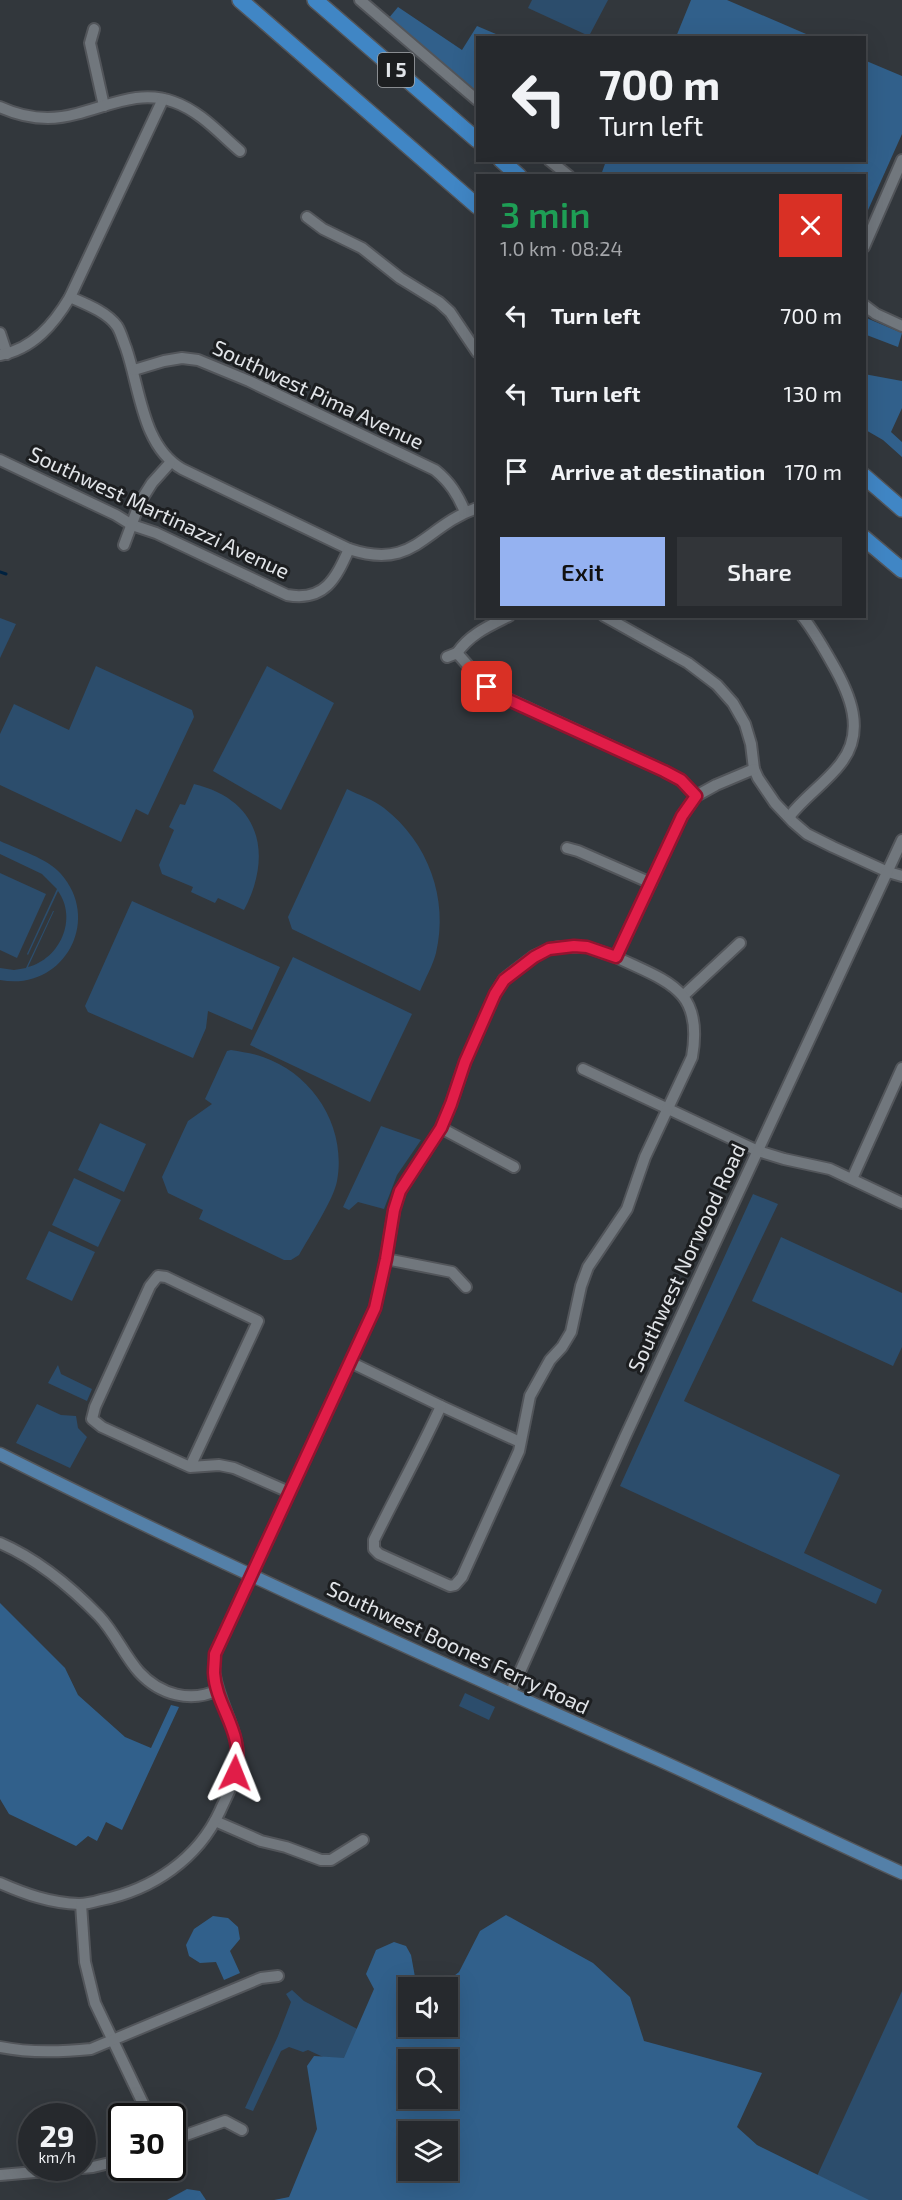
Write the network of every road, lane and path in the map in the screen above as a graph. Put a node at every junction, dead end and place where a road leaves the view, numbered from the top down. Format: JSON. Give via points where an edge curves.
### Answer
{"nodes":[{"id":1,"x":240,"y":0,"type":"edge"},
{"id":2,"x":315,"y":0,"type":"edge"},
{"id":3,"x":360,"y":0,"type":"edge"},
{"id":4,"x":94,"y":29,"type":"dead end"},
{"id":5,"x":163,"y":99,"type":"junction"},
{"id":6,"x":476,"y":99,"type":"edge"},
{"id":7,"x":104,"y":106,"type":"junction"},
{"id":8,"x":0,"y":107,"type":"edge"},
{"id":9,"x":476,"y":139,"type":"edge"},
{"id":10,"x":240,"y":151,"type":"dead end"},
{"id":11,"x":902,"y":160,"type":"edge"},
{"id":12,"x":503,"y":162,"type":"edge"},
{"id":13,"x":552,"y":162,"type":"edge"},
{"id":14,"x":517,"y":174,"type":"edge"},
{"id":15,"x":566,"y":174,"type":"edge"},
{"id":16,"x":476,"y":205,"type":"edge"},
{"id":17,"x":307,"y":217,"type":"dead end"},
{"id":18,"x":866,"y":242,"type":"edge"},
{"id":19,"x":70,"y":297,"type":"junction"},
{"id":20,"x":866,"y":306,"type":"edge"},
{"id":21,"x":902,"y":326,"type":"edge"},
{"id":22,"x":0,"y":333,"type":"edge"},
{"id":23,"x":476,"y":351,"type":"edge"},
{"id":24,"x":4,"y":355,"type":"edge"},
{"id":25,"x":134,"y":370,"type":"junction"},
{"id":26,"x":0,"y":460,"type":"edge"},
{"id":27,"x":170,"y":463,"type":"junction"},
{"id":28,"x":866,"y":478,"type":"edge"},
{"id":29,"x":476,"y":508,"type":"edge"},
{"id":30,"x":902,"y":509,"type":"edge"},
{"id":31,"x":465,"y":512,"type":"junction"},
{"id":32,"x":132,"y":525,"type":"junction"},
{"id":33,"x":866,"y":540,"type":"edge"},
{"id":34,"x":124,"y":545,"type":"dead end"},
{"id":35,"x":349,"y":549,"type":"junction"},
{"id":36,"x":902,"y":570,"type":"edge"},
{"id":37,"x":505,"y":618,"type":"edge"},
{"id":38,"x":608,"y":618,"type":"edge"},
{"id":39,"x":804,"y":618,"type":"edge"},
{"id":40,"x":754,"y":769,"type":"junction"},
{"id":41,"x":696,"y":796,"type":"junction"},
{"id":42,"x":789,"y":817,"type":"junction"},
{"id":43,"x":902,"y":840,"type":"edge"},
{"id":44,"x":567,"y":848,"type":"dead end"},
{"id":45,"x":888,"y":872,"type":"junction"},
{"id":46,"x":902,"y":876,"type":"edge"},
{"id":47,"x":651,"y":883,"type":"junction"},
{"id":48,"x":740,"y":943,"type":"dead end"},
{"id":49,"x":616,"y":957,"type":"junction"},
{"id":50,"x":683,"y":996,"type":"junction"},
{"id":51,"x":583,"y":1069,"type":"dead end"},
{"id":52,"x":901,"y":1075,"type":"edge"},
{"id":53,"x":667,"y":1109,"type":"junction"},
{"id":54,"x":441,"y":1128,"type":"junction"},
{"id":55,"x":758,"y":1151,"type":"junction"},
{"id":56,"x":514,"y":1167,"type":"dead end"},
{"id":57,"x":852,"y":1179,"type":"junction"},
{"id":58,"x":902,"y":1203,"type":"edge"},
{"id":59,"x":386,"y":1259,"type":"junction"},
{"id":60,"x":466,"y":1287,"type":"dead end"},
{"id":61,"x":350,"y":1362,"type":"junction"},
{"id":62,"x":441,"y":1407,"type":"junction"},
{"id":63,"x":520,"y":1442,"type":"junction"},
{"id":64,"x":0,"y":1454,"type":"edge"},
{"id":65,"x":190,"y":1467,"type":"junction"},
{"id":66,"x":289,"y":1492,"type":"junction"},
{"id":67,"x":0,"y":1543,"type":"edge"},
{"id":68,"x":251,"y":1575,"type":"junction"},
{"id":69,"x":218,"y":1690,"type":"junction"},
{"id":70,"x":510,"y":1694,"type":"junction"},
{"id":71,"x":215,"y":1821,"type":"junction"},
{"id":72,"x":363,"y":1840,"type":"dead end"},
{"id":73,"x":902,"y":1873,"type":"edge"},
{"id":74,"x":0,"y":1883,"type":"edge"},
{"id":75,"x":81,"y":1904,"type":"junction"},
{"id":76,"x":278,"y":1976,"type":"dead end"},
{"id":77,"x":112,"y":2041,"type":"junction"},
{"id":78,"x":0,"y":2047,"type":"edge"},
{"id":79,"x":143,"y":2103,"type":"edge"},
{"id":80,"x":242,"y":2130,"type":"dead end"},
{"id":81,"x":186,"y":2135,"type":"edge"},
{"id":82,"x":108,"y":2163,"type":"edge"},
{"id":83,"x":0,"y":2175,"type":"edge"}],
"edges":[{"from":1,"to":16,"type":"highway","number":"I 5"},
{"from":2,"to":9,"type":"highway","number":"I 5"},
{"from":3,"to":6,"type":"street"},
{"from":4,"to":7,"type":"street","via":[[90,43]]},
{"from":5,"to":7,"type":"street","via":[[141,97]]},
{"from":5,"to":10,"type":"street","via":[[197,113]]},
{"from":5,"to":19,"type":"street"},
{"from":7,"to":8,"type":"street","via":[[47,118],[25,116]]},
{"from":11,"to":18,"type":"street"},
{"from":12,"to":14,"type":"highway"},
{"from":13,"to":15,"type":"street"},
{"from":17,"to":23,"type":"street","via":[[362,248],[439,302]]},
{"from":19,"to":24,"type":"street","via":[[50,327]]},
{"from":19,"to":25,"type":"street","via":[[106,315],[117,326]]},
{"from":20,"to":21,"type":"street"},
{"from":22,"to":24,"type":"street"},
{"from":25,"to":27,"type":"street","via":[[153,439]]},
{"from":25,"to":31,"type":"street","name":"Southwest Pima Avenue","via":[[182,358],[198,360],[249,381],[435,470],[458,494]]},
{"from":26,"to":32,"type":"street","name":"Southwest Martinazzi Avenue"},
{"from":27,"to":32,"type":"street","via":[[140,502]]},
{"from":27,"to":35,"type":"street"},
{"from":28,"to":30,"type":"highway"},
{"from":29,"to":31,"type":"street"},
{"from":31,"to":35,"type":"street","via":[[399,553],[369,555]]},
{"from":32,"to":34,"type":"street"},
{"from":32,"to":35,"type":"street","name":"Southwest Martinazzi Avenue","via":[[295,596],[310,595],[330,584]]},
{"from":33,"to":36,"type":"highway"},
{"from":37,"to":41,"type":"street","via":[[465,641],[452,655],[504,698],[664,771],[681,780]]},
{"from":38,"to":40,"type":"street","via":[[688,663],[717,685],[745,724]]},
{"from":39,"to":42,"type":"street","via":[[845,686],[853,711],[854,732],[841,764]]},
{"from":40,"to":41,"type":"street"},
{"from":40,"to":42,"type":"street"},
{"from":41,"to":47,"type":"street","via":[[682,816]]},
{"from":42,"to":45,"type":"street","via":[[807,834]]},
{"from":43,"to":45,"type":"street","name":"Southwest Norwood Road"},
{"from":44,"to":47,"type":"street"},
{"from":45,"to":46,"type":"street"},
{"from":45,"to":55,"type":"street","name":"Southwest Norwood Road"},
{"from":47,"to":49,"type":"street"},
{"from":48,"to":50,"type":"street"},
{"from":49,"to":50,"type":"street","via":[[670,984]]},
{"from":49,"to":54,"type":"street","via":[[587,947],[549,949],[504,980],[465,1062]]},
{"from":50,"to":53,"type":"street","via":[[690,1006],[695,1040],[692,1057]]},
{"from":51,"to":53,"type":"street"},
{"from":52,"to":57,"type":"street"},
{"from":53,"to":55,"type":"street"},
{"from":53,"to":63,"type":"street","via":[[627,1209],[588,1267],[571,1332],[530,1396]]},
{"from":54,"to":56,"type":"street"},
{"from":54,"to":59,"type":"street","via":[[400,1191]]},
{"from":55,"to":57,"type":"street","via":[[816,1165]]},
{"from":55,"to":70,"type":"street","name":"Southwest Norwood Road"},
{"from":57,"to":58,"type":"street"},
{"from":59,"to":60,"type":"street","via":[[452,1272]]},
{"from":59,"to":61,"type":"street","via":[[375,1308]]},
{"from":61,"to":62,"type":"street"},
{"from":61,"to":66,"type":"street"},
{"from":62,"to":63,"type":"street"},
{"from":62,"to":63,"type":"street","via":[[374,1540],[374,1550],[445,1584],[455,1585],[462,1577]]},
{"from":64,"to":68,"type":"main road","name":"Southwest Boones Ferry Road"},
{"from":65,"to":65,"type":"street","via":[[258,1321],[158,1276],[94,1407],[92,1419]]},
{"from":65,"to":66,"type":"street","via":[[234,1468]]},
{"from":66,"to":68,"type":"street"},
{"from":67,"to":69,"type":"street","via":[[37,1564],[85,1601],[139,1672],[154,1684],[185,1697],[206,1696]]},
{"from":68,"to":69,"type":"street","via":[[215,1654]]},
{"from":68,"to":70,"type":"main road","name":"Southwest Boones Ferry Road"},
{"from":69,"to":71,"type":"street","via":[[235,1736],[238,1761]]},
{"from":70,"to":73,"type":"main road","name":"Southwest Boones Ferry Road"},
{"from":71,"to":72,"type":"street","via":[[321,1860],[331,1860]]},
{"from":71,"to":75,"type":"street","via":[[196,1848],[172,1870],[117,1897]]},
{"from":74,"to":75,"type":"street","via":[[29,1896]]},
{"from":75,"to":77,"type":"street","via":[[85,1962],[95,2003]]},
{"from":76,"to":77,"type":"street","via":[[261,1978]]},
{"from":77,"to":78,"type":"street","via":[[91,2049],[63,2051]]},
{"from":77,"to":79,"type":"street"},
{"from":80,"to":81,"type":"street","via":[[225,2121]]},
{"from":82,"to":83,"type":"street"}]}
